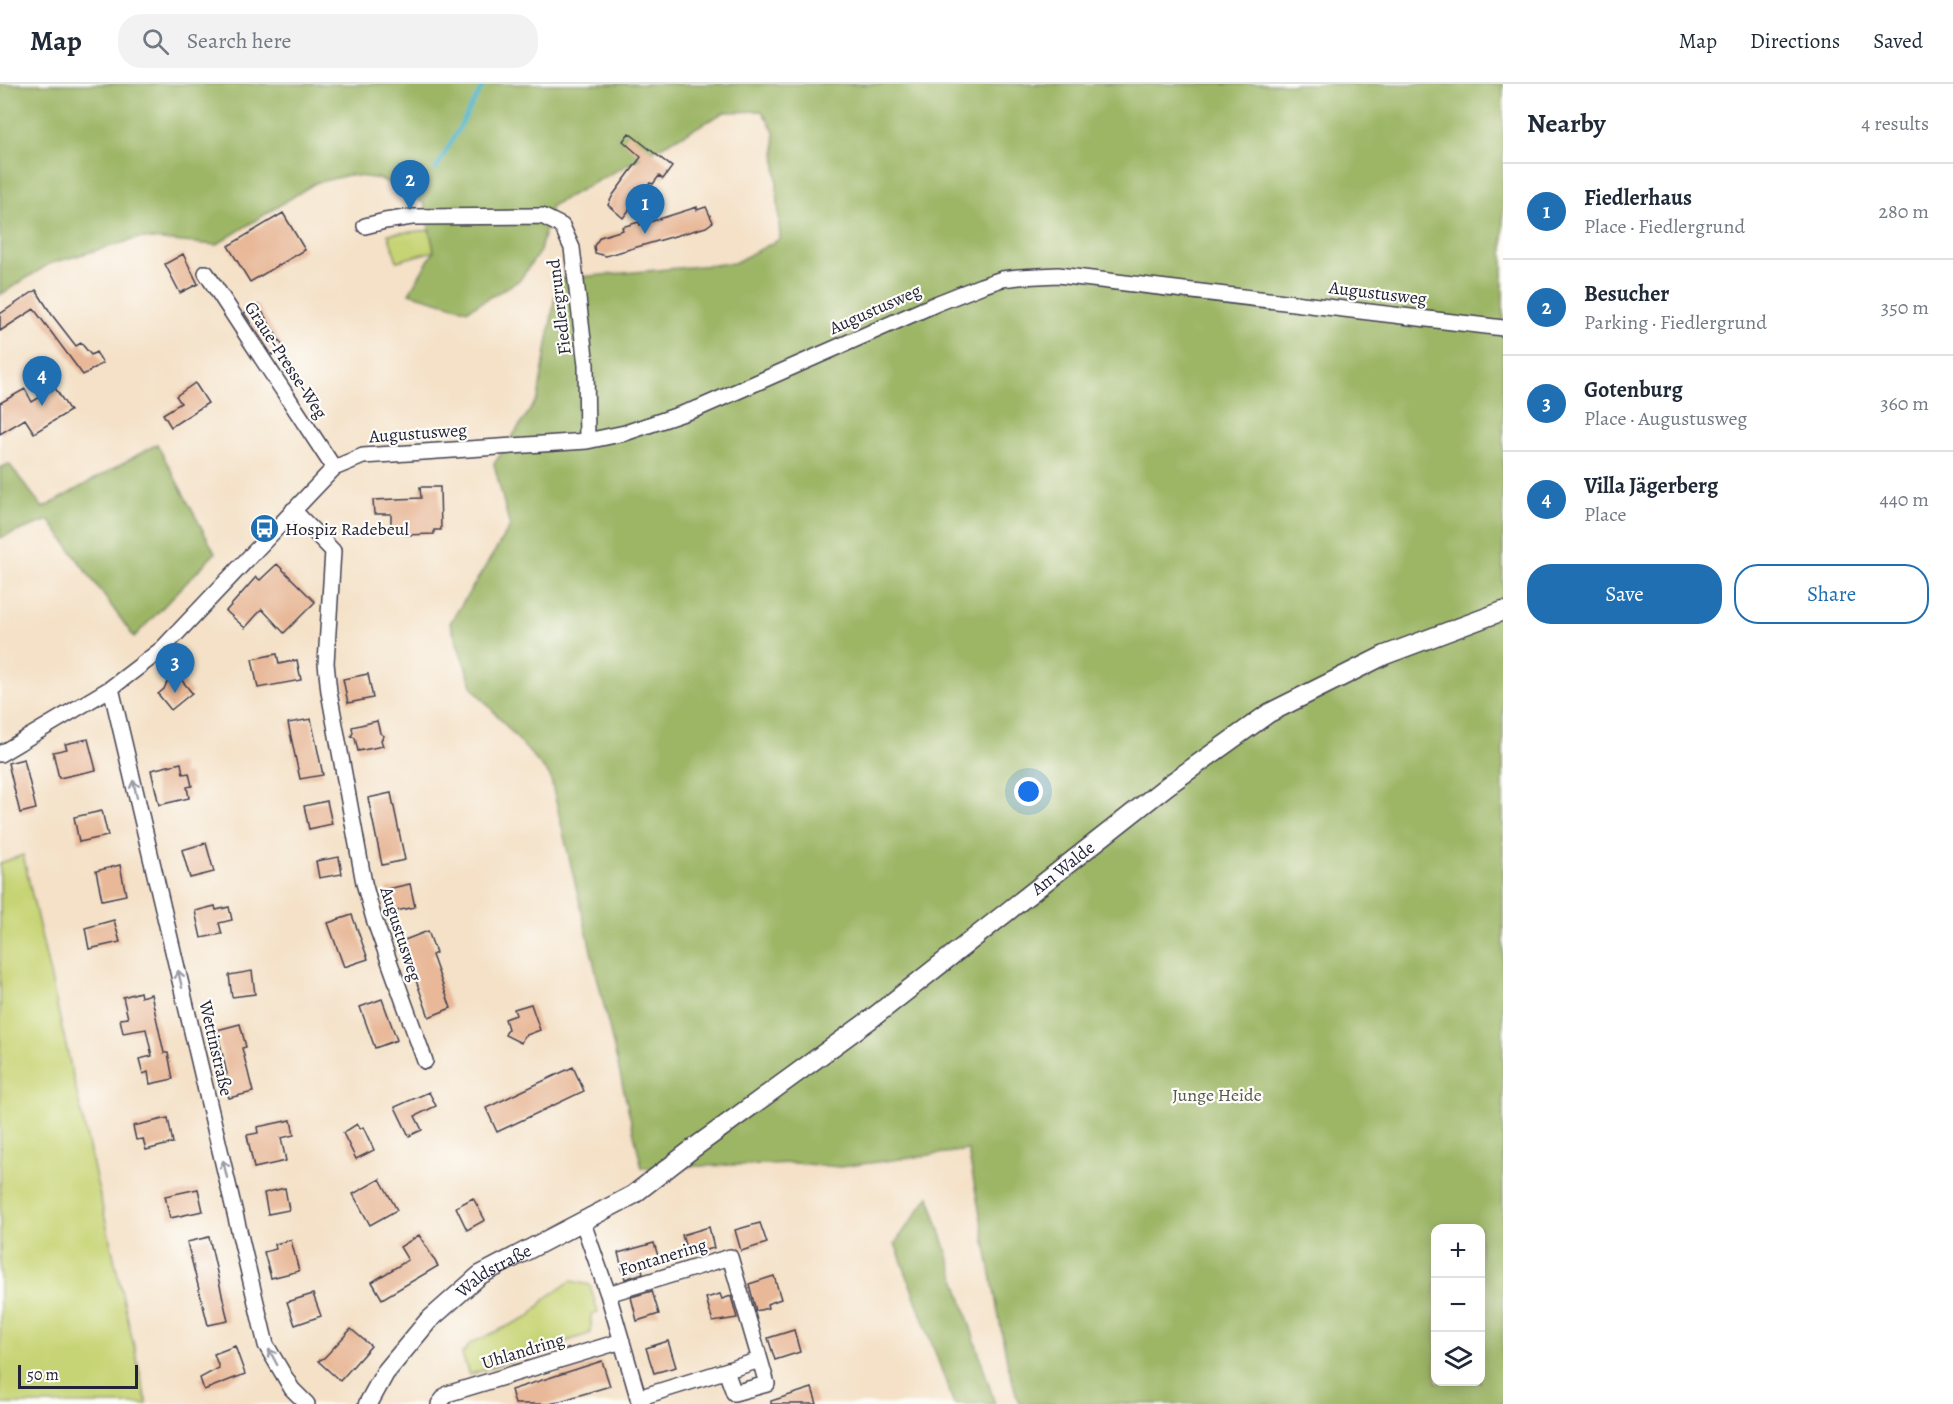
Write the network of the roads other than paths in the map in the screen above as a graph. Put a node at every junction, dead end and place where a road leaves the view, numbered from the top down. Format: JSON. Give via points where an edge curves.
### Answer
{"nodes":[{"id":1,"x":365,"y":226,"type":"dead end"},
{"id":2,"x":206,"y":273,"type":"dead end"},
{"id":3,"x":1503,"y":328,"type":"edge"},
{"id":4,"x":587,"y":441,"type":"junction"},
{"id":5,"x":334,"y":468,"type":"junction"},
{"id":6,"x":293,"y":510,"type":"junction"},
{"id":7,"x":1503,"y":611,"type":"edge"},
{"id":8,"x":111,"y":688,"type":"junction"},
{"id":9,"x":0,"y":754,"type":"edge"},
{"id":10,"x":425,"y":1061,"type":"dead end"},
{"id":11,"x":653,"y":1180,"type":"joint"},
{"id":12,"x":582,"y":1223,"type":"junction"},
{"id":13,"x":608,"y":1294,"type":"junction"},
{"id":14,"x":622,"y":1341,"type":"junction"},
{"id":15,"x":760,"y":1360,"type":"junction"},
{"id":16,"x":726,"y":1371,"type":"junction"},
{"id":17,"x":639,"y":1401,"type":"edge"},
{"id":18,"x":308,"y":1404,"type":"edge"},
{"id":19,"x":368,"y":1404,"type":"edge"},
{"id":20,"x":439,"y":1404,"type":"edge"}],
"edges":[{"from":1,"to":4,"type":"street","name":"Fiedlergrund","via":[[412,217],[542,216],[562,226],[572,248],[586,365]]},
{"from":2,"to":5,"type":"street","name":"Graue-Presse-Weg"},
{"from":3,"to":4,"type":"street","name":"Augustusweg","via":[[1058,276],[1002,279],[699,408],[625,433]]},
{"from":4,"to":5,"type":"street","name":"Augustusweg","via":[[363,456]]},
{"from":5,"to":6,"type":"street","name":"Augustusweg"},
{"from":6,"to":8,"type":"street","name":"Augustusweg","via":[[162,650]]},
{"from":6,"to":10,"type":"street","name":"Augustusweg","via":[[333,551],[326,663],[333,714],[364,883]]},
{"from":7,"to":11,"type":"street","name":"Am Walde","via":[[1385,655],[1269,713],[1167,786],[871,1019]]},
{"from":8,"to":9,"type":"street","name":"Augustusweg"},
{"from":18,"to":8,"type":"street","name":"Wettinstraße","one_way":true,"via":[[292,1389],[266,1345]]},
{"from":11,"to":12,"type":"street","name":"Waldstraße"},
{"from":12,"to":13,"type":"street"},
{"from":12,"to":19,"type":"street","name":"Waldstraße","via":[[480,1275],[428,1321],[385,1373]]},
{"from":13,"to":14,"type":"street"},
{"from":13,"to":15,"type":"street","name":"Fontanering","via":[[730,1257]]},
{"from":14,"to":17,"type":"street"},
{"from":14,"to":20,"type":"street","name":"Uhlandring","via":[[447,1394]]},
{"from":15,"to":16,"type":"street"},
{"from":15,"to":16,"type":"street","name":"Fontanering","via":[[767,1384],[734,1394]]},
{"from":16,"to":17,"type":"street"}]}
